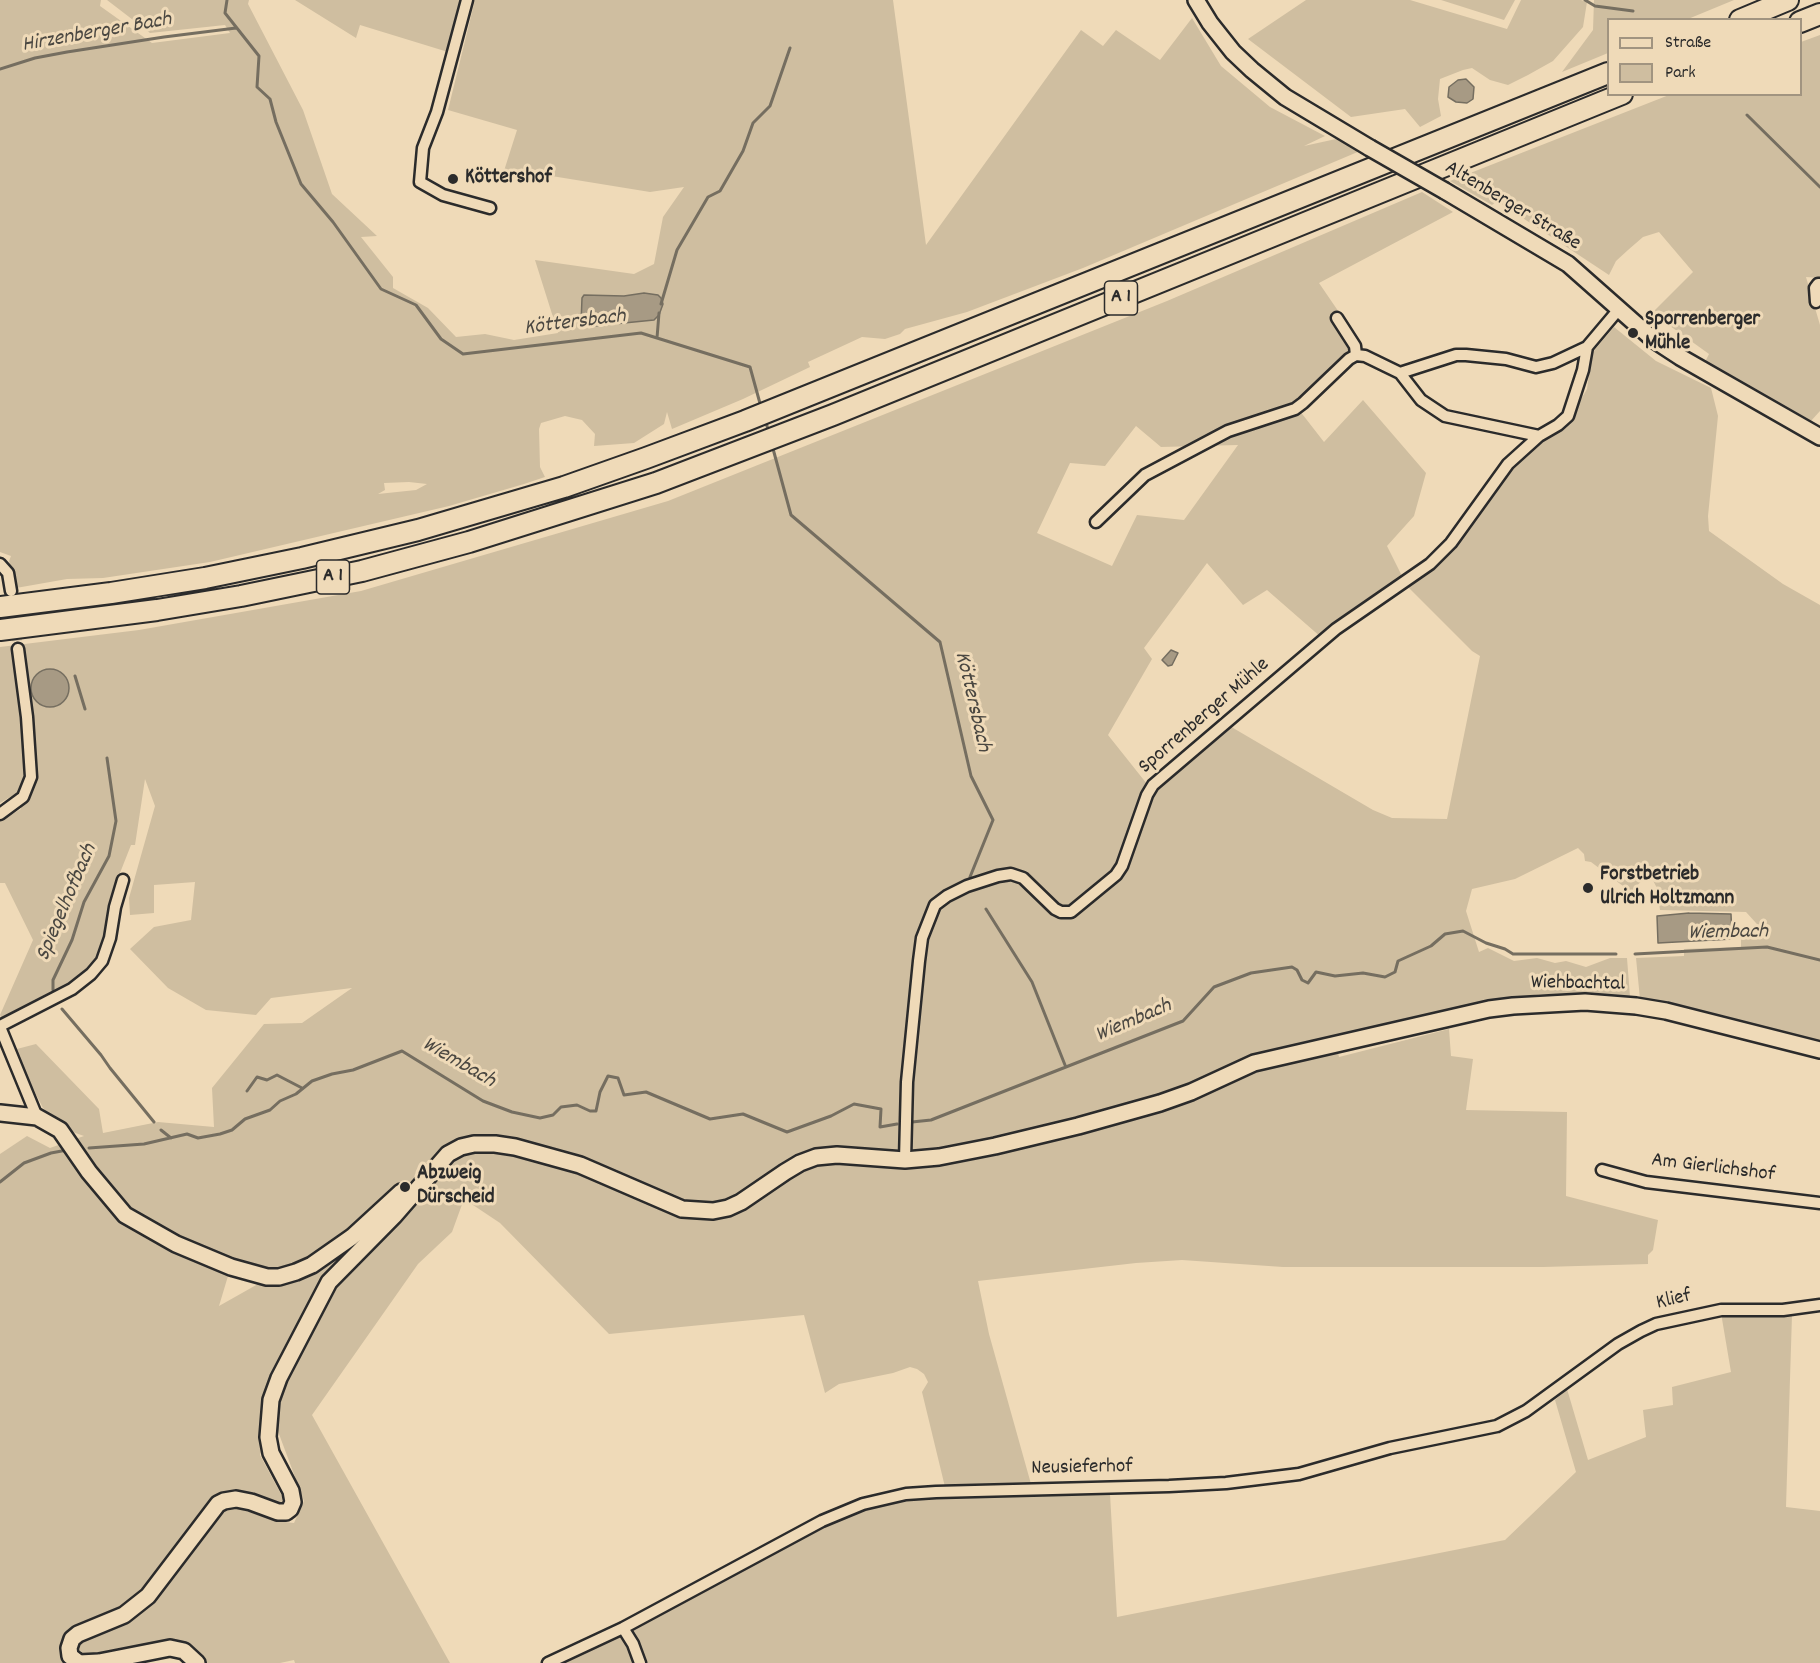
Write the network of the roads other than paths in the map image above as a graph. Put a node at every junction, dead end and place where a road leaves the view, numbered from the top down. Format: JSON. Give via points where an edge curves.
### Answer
{"nodes":[{"id":1,"x":467,"y":0,"type":"edge"},
{"id":2,"x":1196,"y":0,"type":"edge"},
{"id":3,"x":1788,"y":0,"type":"edge"},
{"id":4,"x":1820,"y":14,"type":"edge"},
{"id":5,"x":1745,"y":18,"type":"edge"},
{"id":6,"x":1802,"y":21,"type":"edge"},
{"id":7,"x":1607,"y":73,"type":"edge"},
{"id":8,"x":1617,"y":96,"type":"edge"},
{"id":9,"x":490,"y":208,"type":"dead end"},
{"id":10,"x":1820,"y":284,"type":"edge"},
{"id":11,"x":1816,"y":302,"type":"dead end"},
{"id":12,"x":1619,"y":309,"type":"junction"},
{"id":13,"x":1337,"y":318,"type":"dead end"},
{"id":14,"x":1587,"y":347,"type":"junction"},
{"id":15,"x":1356,"y":355,"type":"junction"},
{"id":16,"x":1400,"y":373,"type":"junction"},
{"id":17,"x":1539,"y":436,"type":"junction"},
{"id":18,"x":1820,"y":437,"type":"edge"},
{"id":19,"x":1096,"y":522,"type":"dead end"},
{"id":20,"x":0,"y":564,"type":"edge"},
{"id":21,"x":6,"y":599,"type":"edge"},
{"id":22,"x":0,"y":630,"type":"edge"},
{"id":23,"x":18,"y":649,"type":"tunnel mouth"},
{"id":24,"x":0,"y":814,"type":"edge"},
{"id":25,"x":123,"y":880,"type":"dead end"},
{"id":26,"x":0,"y":1027,"type":"edge"},
{"id":27,"x":1820,"y":1050,"type":"edge"},
{"id":28,"x":0,"y":1113,"type":"edge"},
{"id":29,"x":37,"y":1117,"type":"junction"},
{"id":30,"x":905,"y":1160,"type":"junction"},
{"id":31,"x":1602,"y":1170,"type":"dead end"},
{"id":32,"x":412,"y":1195,"type":"junction"},
{"id":33,"x":1820,"y":1203,"type":"edge"},
{"id":34,"x":1820,"y":1305,"type":"edge"},
{"id":35,"x":1556,"y":1390,"type":"joint"},
{"id":36,"x":623,"y":1628,"type":"junction"},
{"id":37,"x":197,"y":1663,"type":"edge"},
{"id":38,"x":548,"y":1663,"type":"edge"},
{"id":39,"x":640,"y":1663,"type":"edge"}],
"edges":[{"from":1,"to":9,"type":"street","via":[[437,112],[423,148],[420,183],[443,195]]},
{"from":2,"to":12,"type":"main road","name":"Altenberger Straße","bridge":true,"via":[[1233,52],[1285,97],[1568,264]]},
{"from":3,"to":5,"type":"highway"},
{"from":4,"to":6,"type":"highway"},
{"from":7,"to":21,"type":"highway","number":"A 1","via":[[646,458],[472,515],[321,554],[111,593]]},
{"from":8,"to":22,"type":"highway","number":"A 1","via":[[834,415],[656,483],[469,542],[352,573],[157,610]]},
{"from":10,"to":11,"type":"street","via":[[1815,288]]},
{"from":12,"to":14,"type":"street","name":"Sporrenberger Mühle"},
{"from":12,"to":18,"type":"main road","name":"Altenberger Straße","via":[[1680,357]]},
{"from":13,"to":15,"type":"street","via":[[1355,346]]},
{"from":14,"to":16,"type":"street","name":"Sporrenberger Mühle","via":[[1542,366],[1456,355]]},
{"from":14,"to":17,"type":"street","name":"Sporrenberger Mühle","via":[[1568,416]]},
{"from":15,"to":16,"type":"street"},
{"from":15,"to":19,"type":"street","via":[[1295,409],[1228,431],[1145,475]]},
{"from":16,"to":17,"type":"street","via":[[1421,400],[1446,416]]},
{"from":17,"to":30,"type":"street","name":"Sporrenberger Mühle","via":[[1499,475],[1442,553],[1336,629],[1153,785],[1120,869],[1077,908],[1066,913],[1055,909],[1023,878],[1011,874],[967,886],[935,905],[922,938],[919,961]]},
{"from":20,"to":21,"type":"street","via":[[8,573]]},
{"from":23,"to":24,"type":"street","via":[[31,777],[23,797]]},
{"from":25,"to":26,"type":"street","via":[[102,961],[72,989]]},
{"from":26,"to":29,"type":"street"},
{"from":27,"to":30,"type":"main road","name":"Wiehbachtal","via":[[1666,1011],[1585,1002],[1536,1003],[1489,1009],[1254,1063],[1180,1095],[1078,1126],[984,1149]]},
{"from":28,"to":29,"type":"main road"},
{"from":29,"to":32,"type":"main road","via":[[60,1130],[125,1215],[176,1244],[267,1277],[279,1277],[312,1265],[352,1237],[401,1192]]},
{"from":30,"to":32,"type":"main road","name":"Wiehbachtal","via":[[816,1157],[728,1208],[697,1211],[682,1209],[624,1182],[548,1155],[495,1144],[474,1144],[448,1154]]},
{"from":31,"to":33,"type":"street","name":"Am Gierlichshof","via":[[1646,1182]]},
{"from":32,"to":37,"type":"main road","name":"Wiehbachtal","via":[[329,1282],[279,1378],[271,1400],[268,1437],[271,1453],[291,1491],[290,1509],[278,1512],[236,1499],[218,1504],[148,1596],[124,1615],[78,1634],[69,1648],[70,1656],[79,1663],[175,1648]]},
{"from":34,"to":35,"type":"street","name":"Klief","via":[[1782,1310],[1722,1310],[1656,1324],[1618,1344]]},
{"from":35,"to":36,"type":"street","name":"Neusieferhof","via":[[1497,1426],[1390,1448],[1282,1477],[1168,1486],[936,1492],[880,1499],[822,1521]]},
{"from":36,"to":38,"type":"street","name":"Neusieferhof"},
{"from":36,"to":39,"type":"street"}]}
